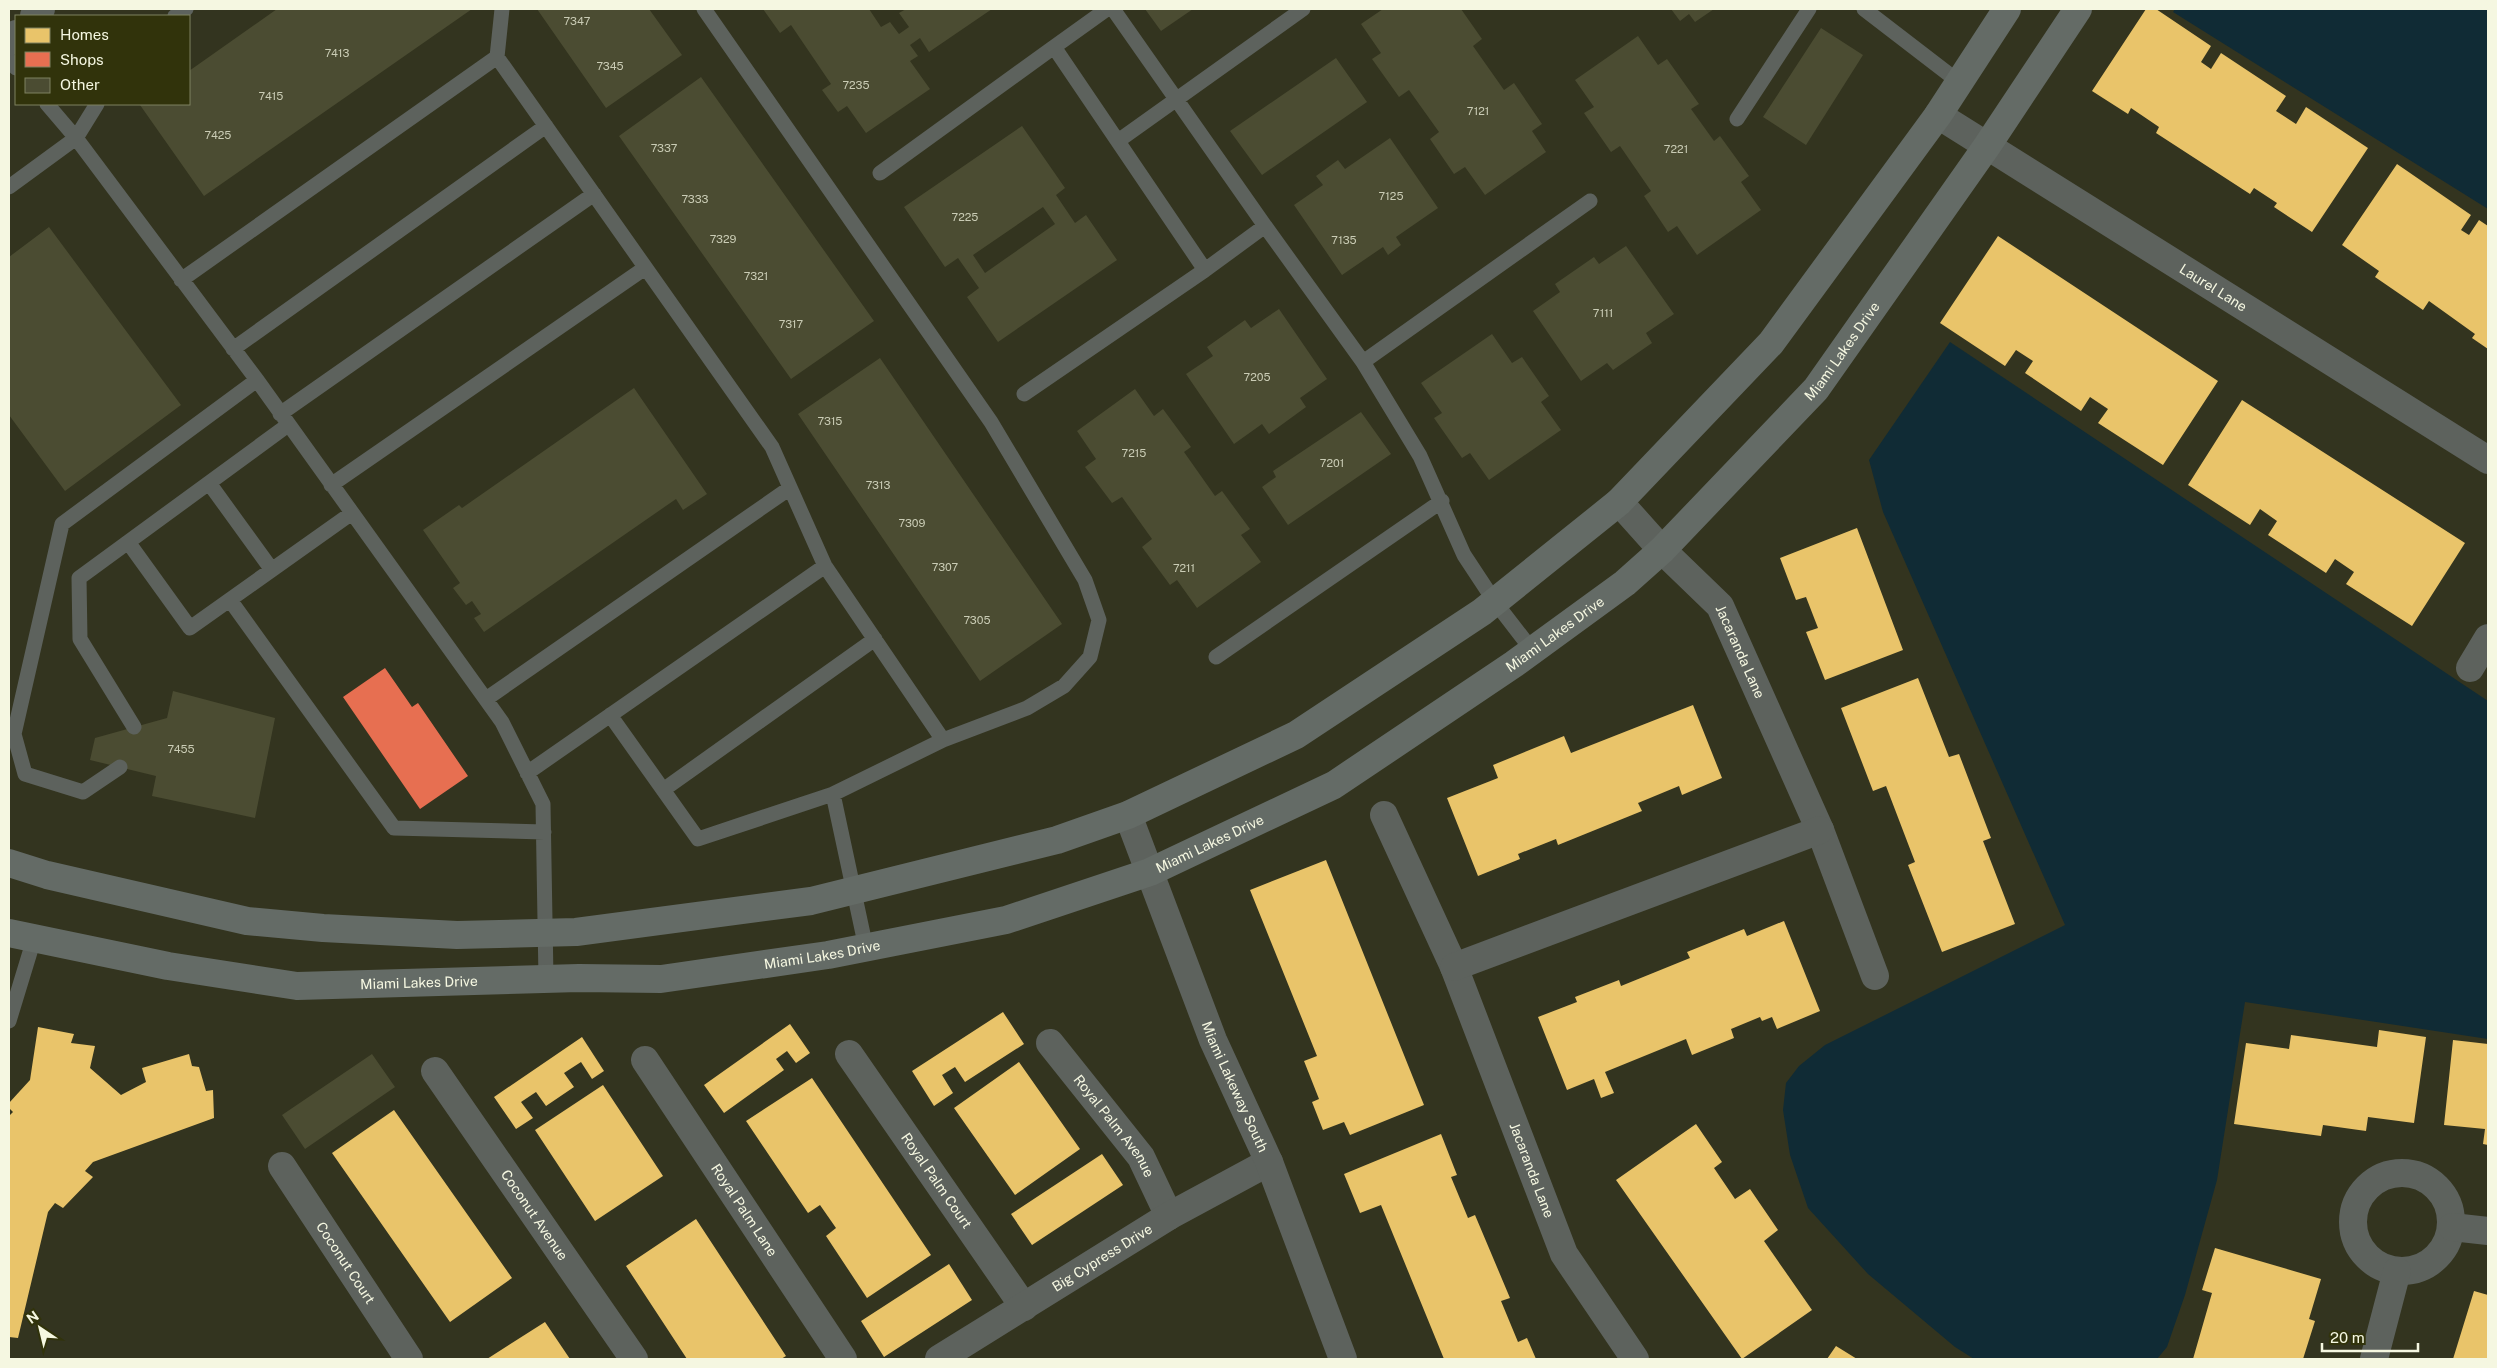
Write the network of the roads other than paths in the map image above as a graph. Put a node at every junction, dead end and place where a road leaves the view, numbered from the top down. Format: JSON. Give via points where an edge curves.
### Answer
{"nodes":[{"id":1,"x":502,"y":9,"type":"edge"},
{"id":2,"x":704,"y":9,"type":"edge"},
{"id":3,"x":1107,"y":9,"type":"edge"},
{"id":4,"x":1112,"y":9,"type":"edge"},
{"id":5,"x":1303,"y":9,"type":"edge"},
{"id":6,"x":1809,"y":9,"type":"edge"},
{"id":7,"x":1864,"y":9,"type":"edge"},
{"id":8,"x":2007,"y":9,"type":"edge"},
{"id":9,"x":2078,"y":9,"type":"edge"},
{"id":10,"x":1054,"y":47,"type":"junction"},
{"id":11,"x":497,"y":57,"type":"junction"},
{"id":12,"x":1960,"y":82,"type":"junction"},
{"id":13,"x":1178,"y":99,"type":"junction"},
{"id":14,"x":47,"y":105,"type":"edge"},
{"id":15,"x":96,"y":105,"type":"edge"},
{"id":16,"x":1938,"y":115,"type":"junction"},
{"id":17,"x":1737,"y":119,"type":"dead end"},
{"id":18,"x":546,"y":126,"type":"junction"},
{"id":19,"x":76,"y":138,"type":"junction"},
{"id":20,"x":1118,"y":141,"type":"junction"},
{"id":21,"x":1987,"y":146,"type":"junction"},
{"id":22,"x":880,"y":173,"type":"dead end"},
{"id":23,"x":9,"y":187,"type":"edge"},
{"id":24,"x":594,"y":194,"type":"junction"},
{"id":25,"x":1590,"y":201,"type":"dead end"},
{"id":26,"x":1265,"y":226,"type":"junction"},
{"id":27,"x":645,"y":268,"type":"junction"},
{"id":28,"x":1205,"y":270,"type":"junction"},
{"id":29,"x":181,"y":280,"type":"junction"},
{"id":30,"x":233,"y":349,"type":"junction"},
{"id":31,"x":1363,"y":362,"type":"junction"},
{"id":32,"x":257,"y":380,"type":"junction"},
{"id":33,"x":1024,"y":394,"type":"dead end"},
{"id":34,"x":284,"y":420,"type":"junction"},
{"id":35,"x":2488,"y":460,"type":"edge"},
{"id":36,"x":209,"y":483,"type":"junction"},
{"id":37,"x":331,"y":485,"type":"junction"},
{"id":38,"x":790,"y":488,"type":"junction"},
{"id":39,"x":1442,"y":501,"type":"junction"},
{"id":40,"x":1620,"y":502,"type":"junction"},
{"id":41,"x":352,"y":513,"type":"junction"},
{"id":42,"x":128,"y":542,"type":"junction"},
{"id":43,"x":1662,"y":550,"type":"junction"},
{"id":44,"x":825,"y":566,"type":"junction"},
{"id":45,"x":272,"y":570,"type":"junction"},
{"id":46,"x":230,"y":600,"type":"junction"},
{"id":47,"x":1495,"y":602,"type":"junction"},
{"id":48,"x":2488,"y":638,"type":"edge"},
{"id":49,"x":874,"y":639,"type":"junction"},
{"id":50,"x":1532,"y":650,"type":"junction"},
{"id":51,"x":1216,"y":657,"type":"dead end"},
{"id":52,"x":2470,"y":668,"type":"dead end"},
{"id":53,"x":486,"y":700,"type":"junction"},
{"id":54,"x":610,"y":715,"type":"junction"},
{"id":55,"x":134,"y":727,"type":"dead end"},
{"id":56,"x":943,"y":740,"type":"junction"},
{"id":57,"x":120,"y":767,"type":"dead end"},
{"id":58,"x":528,"y":773,"type":"junction"},
{"id":59,"x":663,"y":790,"type":"junction"},
{"id":60,"x":833,"y":794,"type":"junction"},
{"id":61,"x":1128,"y":815,"type":"junction"},
{"id":62,"x":1384,"y":815,"type":"dead end"},
{"id":63,"x":1820,"y":830,"type":"junction"},
{"id":64,"x":544,"y":832,"type":"junction"},
{"id":65,"x":9,"y":863,"type":"edge"},
{"id":66,"x":1150,"y":872,"type":"junction"},
{"id":67,"x":855,"y":889,"type":"junction"},
{"id":68,"x":546,"y":933,"type":"junction"},
{"id":69,"x":21,"y":936,"type":"edge"},
{"id":70,"x":866,"y":948,"type":"junction"},
{"id":71,"x":1454,"y":967,"type":"junction"},
{"id":72,"x":1875,"y":976,"type":"dead end"},
{"id":73,"x":546,"y":979,"type":"junction"},
{"id":74,"x":9,"y":1021,"type":"edge"},
{"id":75,"x":1050,"y":1043,"type":"dead end"},
{"id":76,"x":849,"y":1054,"type":"dead end"},
{"id":77,"x":645,"y":1060,"type":"dead end"},
{"id":78,"x":435,"y":1071,"type":"dead end"},
{"id":79,"x":1269,"y":1162,"type":"junction"},
{"id":80,"x":282,"y":1166,"type":"dead end"},
{"id":81,"x":1169,"y":1216,"type":"junction"},
{"id":82,"x":2452,"y":1227,"type":"junction"},
{"id":83,"x":2488,"y":1231,"type":"edge"},
{"id":84,"x":2397,"y":1271,"type":"junction"},
{"id":85,"x":1024,"y":1307,"type":"junction"},
{"id":86,"x":409,"y":1359,"type":"edge"},
{"id":87,"x":634,"y":1359,"type":"edge"},
{"id":88,"x":843,"y":1359,"type":"edge"},
{"id":89,"x":939,"y":1359,"type":"edge"},
{"id":90,"x":1343,"y":1359,"type":"edge"},
{"id":91,"x":1635,"y":1359,"type":"edge"},
{"id":92,"x":2374,"y":1359,"type":"edge"}],
"edges":[{"from":1,"to":11,"type":"lane"},
{"from":2,"to":56,"type":"lane","via":[[990,422],[1084,580],[1099,620],[1090,657],[1064,686],[1027,708]]},
{"from":3,"to":10,"type":"lane"},
{"from":4,"to":13,"type":"lane"},
{"from":5,"to":13,"type":"lane"},
{"from":6,"to":17,"type":"lane"},
{"from":7,"to":12,"type":"lane"},
{"from":8,"to":12,"type":"main road"},
{"from":9,"to":21,"type":"main road","name":"Miami Lakes Drive"},
{"from":10,"to":20,"type":"lane"},
{"from":10,"to":22,"type":"lane"},
{"from":11,"to":18,"type":"lane"},
{"from":11,"to":29,"type":"lane"},
{"from":12,"to":16,"type":"main road"},
{"from":13,"to":20,"type":"lane"},
{"from":13,"to":26,"type":"lane"},
{"from":14,"to":19,"type":"lane"},
{"from":15,"to":19,"type":"lane"},
{"from":16,"to":21,"type":"street","name":"Laurel Lane"},
{"from":16,"to":40,"type":"main road","via":[[1771,344]]},
{"from":18,"to":24,"type":"lane"},
{"from":18,"to":30,"type":"lane"},
{"from":19,"to":23,"type":"lane"},
{"from":19,"to":29,"type":"lane"},
{"from":20,"to":28,"type":"lane"},
{"from":21,"to":35,"type":"street","name":"Laurel Lane"},
{"from":21,"to":43,"type":"main road","name":"Miami Lakes Drive","via":[[1816,389]]},
{"from":24,"to":27,"type":"lane"},
{"from":24,"to":34,"type":"lane"},
{"from":25,"to":31,"type":"lane"},
{"from":26,"to":28,"type":"lane"},
{"from":26,"to":31,"type":"lane"},
{"from":27,"to":37,"type":"lane"},
{"from":27,"to":38,"type":"lane","via":[[772,447]]},
{"from":28,"to":33,"type":"lane"},
{"from":29,"to":30,"type":"lane"},
{"from":30,"to":32,"type":"lane"},
{"from":31,"to":39,"type":"lane","via":[[1420,456]]},
{"from":32,"to":34,"type":"lane"},
{"from":32,"to":57,"type":"lane","via":[[62,524],[14,734],[25,774],[74,790],[83,792]]},
{"from":34,"to":36,"type":"lane"},
{"from":34,"to":37,"type":"lane"},
{"from":36,"to":42,"type":"lane"},
{"from":36,"to":45,"type":"lane"},
{"from":37,"to":41,"type":"lane"},
{"from":38,"to":44,"type":"lane"},
{"from":38,"to":53,"type":"lane"},
{"from":39,"to":47,"type":"lane","via":[[1464,555]]},
{"from":39,"to":51,"type":"lane"},
{"from":40,"to":43,"type":"street","name":"Jacaranda Lane"},
{"from":40,"to":47,"type":"main road"},
{"from":41,"to":45,"type":"lane"},
{"from":41,"to":53,"type":"lane"},
{"from":42,"to":46,"type":"lane","via":[[190,628]]},
{"from":42,"to":55,"type":"lane","via":[[79,578],[80,639]]},
{"from":43,"to":50,"type":"main road","name":"Miami Lakes Drive","via":[[1625,583]]},
{"from":43,"to":63,"type":"street","name":"Jacaranda Lane","via":[[1720,606]]},
{"from":44,"to":49,"type":"lane"},
{"from":44,"to":54,"type":"lane"},
{"from":45,"to":46,"type":"lane"},
{"from":46,"to":64,"type":"lane","via":[[394,828]]},
{"from":47,"to":50,"type":"lane"},
{"from":47,"to":61,"type":"main road","via":[[1296,736]]},
{"from":48,"to":52,"type":"street"},
{"from":49,"to":56,"type":"lane"},
{"from":49,"to":59,"type":"lane"},
{"from":50,"to":66,"type":"main road","name":"Miami Lakes Drive","via":[[1334,785]]},
{"from":53,"to":58,"type":"lane","via":[[502,722]]},
{"from":54,"to":58,"type":"lane"},
{"from":54,"to":59,"type":"lane"},
{"from":56,"to":60,"type":"lane"},
{"from":58,"to":64,"type":"lane","via":[[543,804]]},
{"from":59,"to":60,"type":"lane","via":[[698,839]]},
{"from":60,"to":67,"type":"lane"},
{"from":61,"to":66,"type":"street","name":"Miami Lakeway South"},
{"from":61,"to":67,"type":"main road","via":[[1057,840]]},
{"from":62,"to":71,"type":"street","name":"Jacaranda Lane"},
{"from":63,"to":71,"type":"street"},
{"from":63,"to":72,"type":"street","name":"Jacaranda Lane"},
{"from":64,"to":68,"type":"lane"},
{"from":65,"to":68,"type":"main road","via":[[47,875],[247,921],[458,935]]},
{"from":66,"to":70,"type":"main road","name":"Miami Lakes Drive","via":[[1006,920]]},
{"from":66,"to":79,"type":"street","name":"Miami Lakeway South","via":[[1214,1040]]},
{"from":67,"to":68,"type":"main road","via":[[811,901],[576,932]]},
{"from":67,"to":70,"type":"lane"},
{"from":68,"to":73,"type":"lane"},
{"from":69,"to":73,"type":"main road","name":"Miami Lakes Drive","via":[[168,966],[297,986]]},
{"from":69,"to":74,"type":"lane"},
{"from":70,"to":73,"type":"main road","name":"Miami Lakes Drive","via":[[661,979]]},
{"from":71,"to":91,"type":"street","name":"Jacaranda Lane","via":[[1564,1254]]},
{"from":75,"to":81,"type":"street","name":"Royal Palm Avenue","via":[[1141,1157]]},
{"from":76,"to":85,"type":"street","name":"Royal Palm Court"},
{"from":77,"to":88,"type":"street","name":"Royal Palm Lane"},
{"from":78,"to":87,"type":"street","name":"Coconut Avenue"},
{"from":79,"to":81,"type":"street","name":"Big Cypress Drive"},
{"from":79,"to":90,"type":"street","name":"Miami Lakeway South"},
{"from":80,"to":86,"type":"street","name":"Coconut Court"},
{"from":81,"to":85,"type":"street","name":"Big Cypress Drive"},
{"from":82,"to":83,"type":"street"},
{"from":82,"to":84,"type":"street","via":[[2448,1242],[2433,1260],[2413,1270]]},
{"from":82,"to":84,"type":"street","via":[[2451,1211],[2445,1197],[2436,1184],[2423,1176],[2392,1173],[2372,1184],[2357,1202],[2354,1232],[2359,1247],[2369,1259]]},
{"from":84,"to":92,"type":"street"},
{"from":85,"to":89,"type":"street","name":"Big Cypress Drive"}]}
